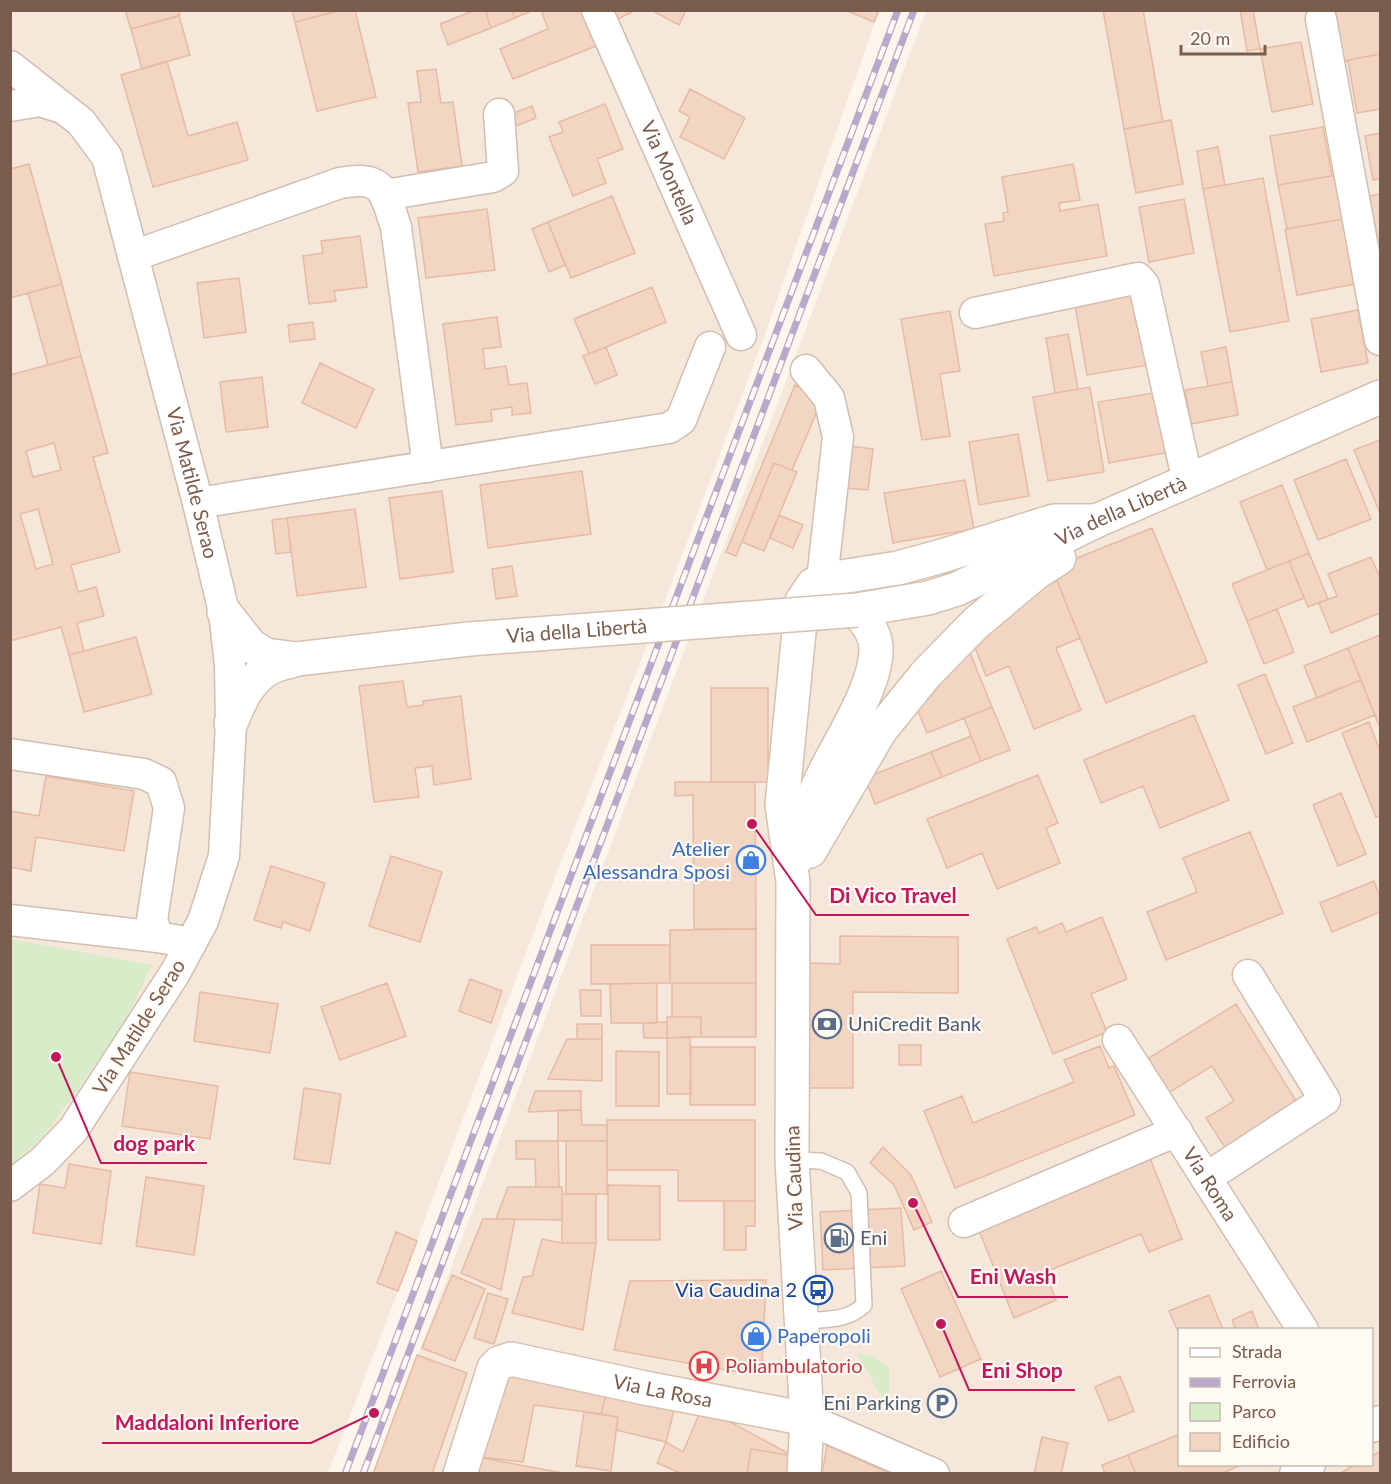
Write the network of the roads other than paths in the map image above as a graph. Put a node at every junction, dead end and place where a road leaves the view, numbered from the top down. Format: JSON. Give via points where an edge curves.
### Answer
{"nodes":[{"id":1,"x":597,"y":10,"type":"edge"},
{"id":2,"x":1321,"y":19,"type":"dead end"},
{"id":3,"x":10,"y":66,"type":"edge"},
{"id":4,"x":10,"y":106,"type":"edge"},
{"id":5,"x":65,"y":109,"type":"junction"},
{"id":6,"x":499,"y":114,"type":"dead end"},
{"id":7,"x":385,"y":195,"type":"junction"},
{"id":8,"x":133,"y":256,"type":"junction"},
{"id":9,"x":975,"y":313,"type":"dead end"},
{"id":10,"x":741,"y":335,"type":"dead end"},
{"id":11,"x":1380,"y":340,"type":"edge"},
{"id":12,"x":710,"y":347,"type":"dead end"},
{"id":13,"x":806,"y":370,"type":"dead end"},
{"id":14,"x":1380,"y":397,"type":"edge"},
{"id":15,"x":428,"y":467,"type":"junction"},
{"id":16,"x":1188,"y":482,"type":"junction"},
{"id":17,"x":198,"y":503,"type":"junction"},
{"id":18,"x":1096,"y":521,"type":"junction"},
{"id":19,"x":822,"y":580,"type":"junction"},
{"id":20,"x":857,"y":610,"type":"junction"},
{"id":21,"x":224,"y":612,"type":"junction"},
{"id":22,"x":297,"y":659,"type":"junction"},
{"id":23,"x":231,"y":723,"type":"junction"},
{"id":24,"x":10,"y":753,"type":"edge"},
{"id":25,"x":793,"y":882,"type":"junction"},
{"id":26,"x":10,"y":920,"type":"edge"},
{"id":27,"x":158,"y":938,"type":"junction"},
{"id":28,"x":191,"y":943,"type":"junction"},
{"id":29,"x":1248,"y":975,"type":"dead end"},
{"id":30,"x":1118,"y":1040,"type":"dead end"},
{"id":31,"x":1177,"y":1131,"type":"junction"},
{"id":32,"x":792,"y":1160,"type":"junction"},
{"id":33,"x":1206,"y":1178,"type":"junction"},
{"id":34,"x":10,"y":1186,"type":"edge"},
{"id":35,"x":964,"y":1222,"type":"dead end"},
{"id":36,"x":800,"y":1321,"type":"junction"},
{"id":37,"x":1302,"y":1328,"type":"edge"},
{"id":38,"x":807,"y":1419,"type":"junction"},
{"id":39,"x":460,"y":1473,"type":"edge"},
{"id":40,"x":804,"y":1473,"type":"edge"},
{"id":41,"x":934,"y":1473,"type":"edge"}],
"edges":[{"from":1,"to":10,"type":"street","name":"Via Montella"},
{"from":2,"to":11,"type":"street"},
{"from":3,"to":5,"type":"street","name":"Via Matilde Serao"},
{"from":4,"to":5,"type":"street","via":[[40,101]]},
{"from":5,"to":8,"type":"street","name":"Via Matilde Serao","via":[[81,122],[106,157]]},
{"from":6,"to":7,"type":"street","via":[[502,171],[493,177]]},
{"from":7,"to":8,"type":"street","via":[[375,183],[340,183]]},
{"from":7,"to":15,"type":"street","via":[[396,227]]},
{"from":8,"to":17,"type":"street","name":"Via Matilde Serao"},
{"from":9,"to":16,"type":"street","via":[[1138,278],[1144,285]]},
{"from":12,"to":15,"type":"street","via":[[681,420],[669,428]]},
{"from":13,"to":19,"type":"street","via":[[829,399],[838,437]]},
{"from":14,"to":16,"type":"main road","name":"Via della Libertà"},
{"from":15,"to":17,"type":"street"},
{"from":16,"to":18,"type":"main road","name":"Via della Libertà"},
{"from":17,"to":21,"type":"street","name":"Via Matilde Serao"},
{"from":18,"to":19,"type":"main road","via":[[1054,521],[898,568]]},
{"from":18,"to":20,"type":"main road","name":"Via della Libertà","via":[[957,590]]},
{"from":18,"to":25,"type":"main road","via":[[1072,550],[1037,572],[976,623],[926,674],[880,731]]},
{"from":19,"to":25,"type":"main road","via":[[813,585],[802,601],[783,793]]},
{"from":20,"to":22,"type":"main road","name":"Via della Libertà","bridge":true,"via":[[469,639]]},
{"from":20,"to":25,"type":"main road","via":[[875,634],[874,665],[806,815]]},
{"from":21,"to":22,"type":"main road","name":"Via della Libertà","via":[[251,646],[266,655]]},
{"from":21,"to":23,"type":"street","name":"Via Matilde Serao"},
{"from":22,"to":23,"type":"main road","name":"Via della Libertà","via":[[262,673],[239,702]]},
{"from":23,"to":28,"type":"street","name":"Via Matilde Serao","via":[[224,856],[203,921]]},
{"from":24,"to":27,"type":"street","name":"Via Matilde Serao","via":[[144,774],[161,782],[169,808],[153,920]]},
{"from":25,"to":32,"type":"main road","name":"Via Caudina"},
{"from":26,"to":27,"type":"street"},
{"from":27,"to":28,"type":"street","name":"Via Matilde Serao"},
{"from":28,"to":34,"type":"street","name":"Via Matilde Serao","via":[[73,1130],[42,1162]]},
{"from":29,"to":33,"type":"street","via":[[1325,1100]]},
{"from":30,"to":31,"type":"street","name":"Via Roma"},
{"from":31,"to":33,"type":"street","name":"Via Roma"},
{"from":31,"to":35,"type":"street"},
{"from":32,"to":36,"type":"main road","name":"Via Caudina"},
{"from":32,"to":36,"type":"lane","via":[[821,1161],[848,1173],[859,1193],[864,1305],[843,1318]]},
{"from":33,"to":37,"type":"street","name":"Via Roma"},
{"from":36,"to":38,"type":"main road","name":"Via Caudina"},
{"from":38,"to":39,"type":"main road","name":"Via La Rosa","via":[[511,1359],[494,1368]]},
{"from":38,"to":40,"type":"main road","name":"Via Caudina"},
{"from":38,"to":41,"type":"street","name":"Via La Rosa"}]}
